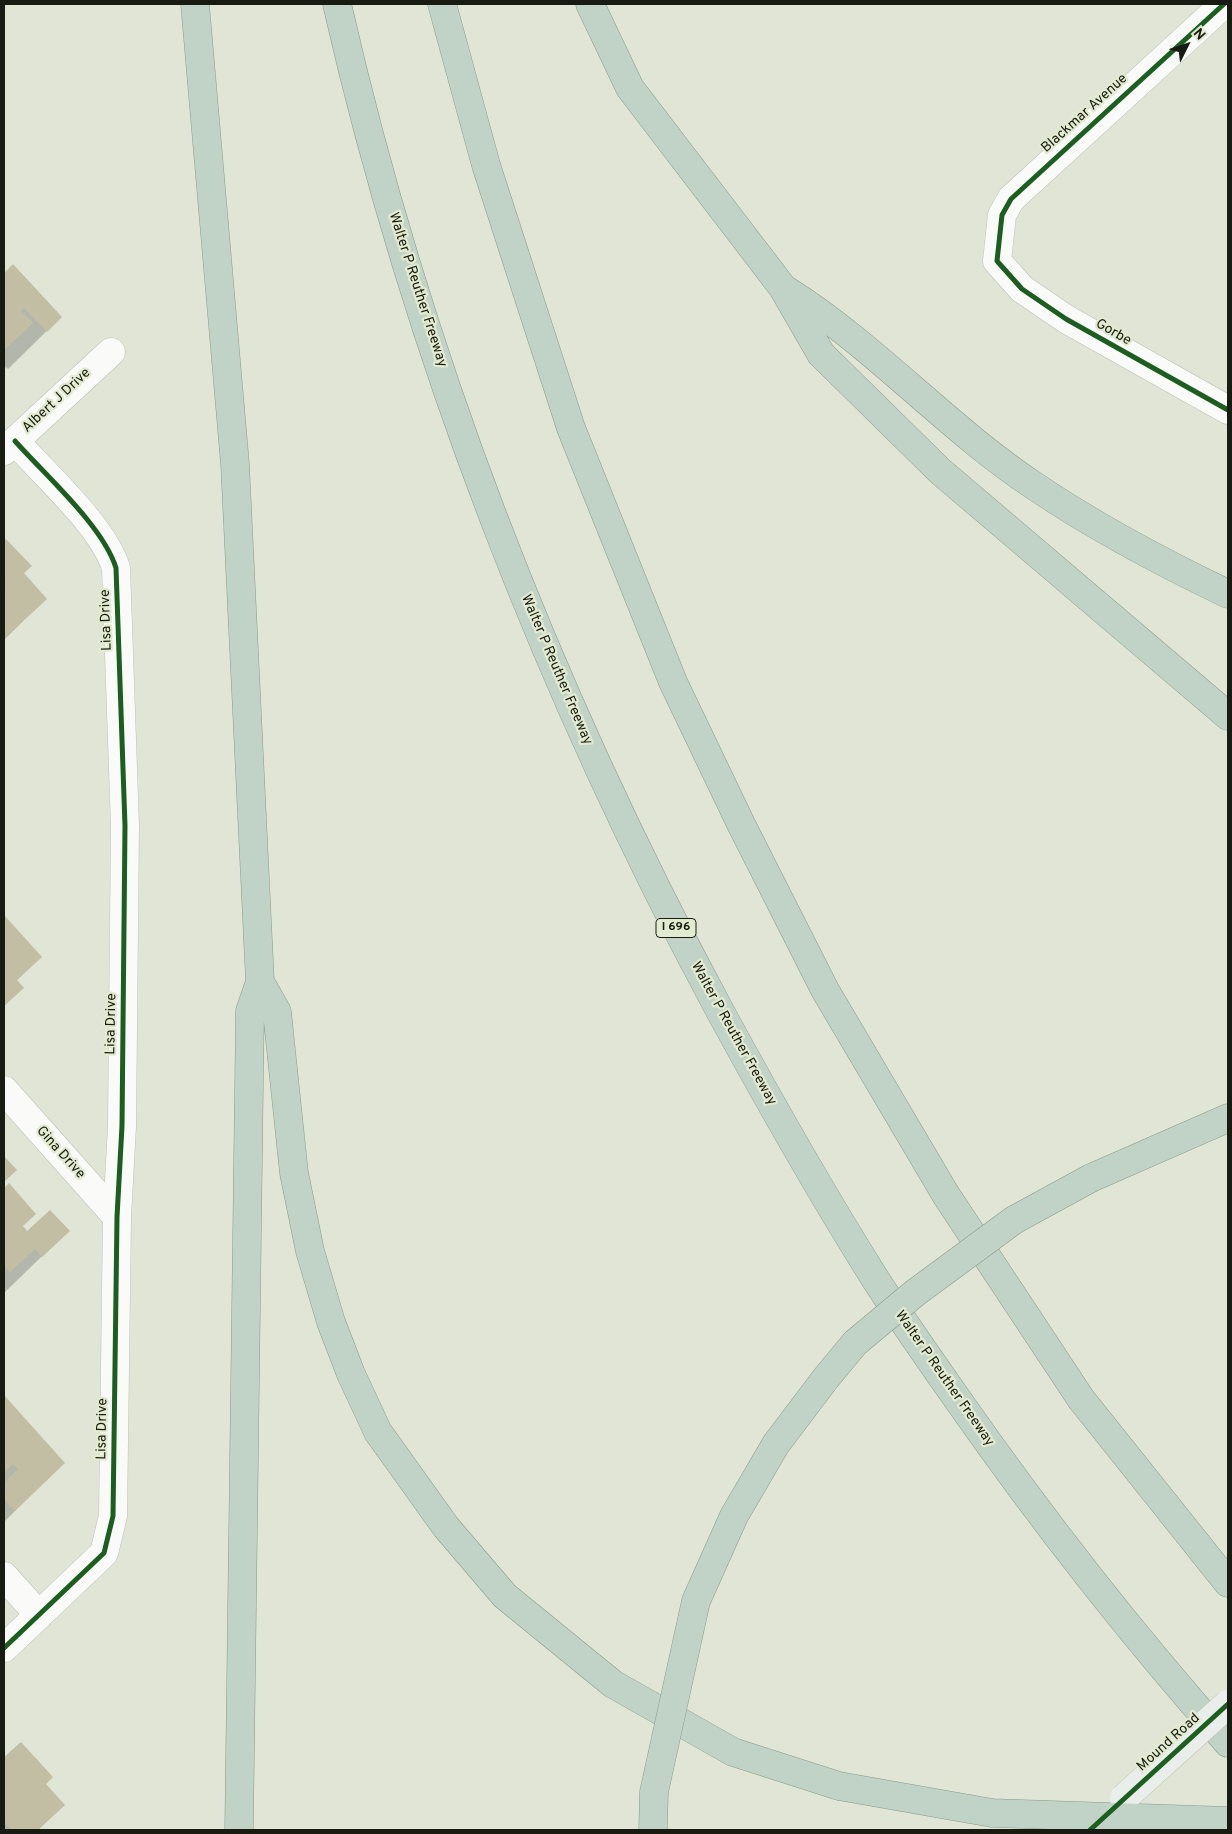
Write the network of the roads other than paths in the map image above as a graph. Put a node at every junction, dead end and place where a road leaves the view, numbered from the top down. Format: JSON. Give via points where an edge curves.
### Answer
{"nodes":[{"id":1,"x":195,"y":4,"type":"edge"},
{"id":2,"x":337,"y":4,"type":"edge"},
{"id":3,"x":442,"y":4,"type":"edge"},
{"id":4,"x":590,"y":4,"type":"edge"},
{"id":5,"x":1224,"y":4,"type":"edge"},
{"id":6,"x":997,"y":261,"type":"joint"},
{"id":7,"x":783,"y":288,"type":"junction"},
{"id":8,"x":110,"y":352,"type":"dead end"},
{"id":9,"x":1228,"y":410,"type":"edge"},
{"id":10,"x":9,"y":446,"type":"edge"},
{"id":11,"x":1228,"y":594,"type":"edge"},
{"id":12,"x":1228,"y":716,"type":"edge"},
{"id":13,"x":260,"y":982,"type":"junction"},
{"id":14,"x":4,"y":1090,"type":"edge"},
{"id":15,"x":1228,"y":1118,"type":"edge"},
{"id":16,"x":117,"y":1216,"type":"junction"},
{"id":17,"x":4,"y":1576,"type":"edge"},
{"id":18,"x":1228,"y":1583,"type":"edge"},
{"id":19,"x":39,"y":1615,"type":"junction"},
{"id":20,"x":4,"y":1648,"type":"edge"},
{"id":21,"x":1228,"y":1704,"type":"edge"},
{"id":22,"x":1228,"y":1743,"type":"edge"},
{"id":23,"x":1124,"y":1798,"type":"dead end"},
{"id":24,"x":1228,"y":1821,"type":"edge"},
{"id":25,"x":239,"y":1830,"type":"edge"},
{"id":26,"x":653,"y":1830,"type":"edge"}],
"edges":[{"from":1,"to":13,"type":"highway","via":[[235,464]]},
{"from":2,"to":22,"type":"highway","name":"Walter P Reuther Freeway","number":"I 696","via":[[385,187],[459,422],[553,665],[594,760],[682,939],[800,1154],[877,1282],[1076,1563]]},
{"from":3,"to":18,"type":"highway","via":[[486,165],[571,428],[674,682],[741,824],[825,990],[946,1195],[1081,1399]]},
{"from":4,"to":7,"type":"highway","via":[[630,88]]},
{"from":5,"to":6,"type":"street","name":"Blackmar Avenue","via":[[1011,199],[1002,215]]},
{"from":6,"to":9,"type":"street","name":"Gorbe","via":[[1022,289],[1066,319]]},
{"from":7,"to":11,"type":"highway","via":[[821,312],[928,404],[1032,485],[1149,556]]},
{"from":7,"to":12,"type":"highway","via":[[821,354],[940,471]]},
{"from":8,"to":10,"type":"street","name":"Albert J Drive"},
{"from":10,"to":16,"type":"street","name":"Lisa Drive","via":[[98,532],[111,551],[116,568],[125,826],[122,1126]]},
{"from":13,"to":24,"type":"highway","bridge":true,"via":[[278,1012],[294,1173],[310,1251],[331,1322],[351,1374],[378,1432],[435,1511],[505,1596],[612,1684],[733,1752],[839,1786],[992,1813]]},
{"from":13,"to":25,"type":"highway","via":[[250,1011]]},
{"from":14,"to":16,"type":"street","name":"Gina Drive"},
{"from":15,"to":26,"type":"highway","bridge":true,"via":[[1091,1178],[1014,1220],[915,1293],[855,1343],[826,1378],[776,1444],[734,1516],[696,1601],[654,1792]]},
{"from":16,"to":19,"type":"street","name":"Lisa Drive","via":[[113,1516],[104,1553]]},
{"from":17,"to":19,"type":"street"},
{"from":19,"to":20,"type":"street","name":"Lisa Drive"},
{"from":21,"to":23,"type":"street","name":"Mound Road","bridge":true}]}
